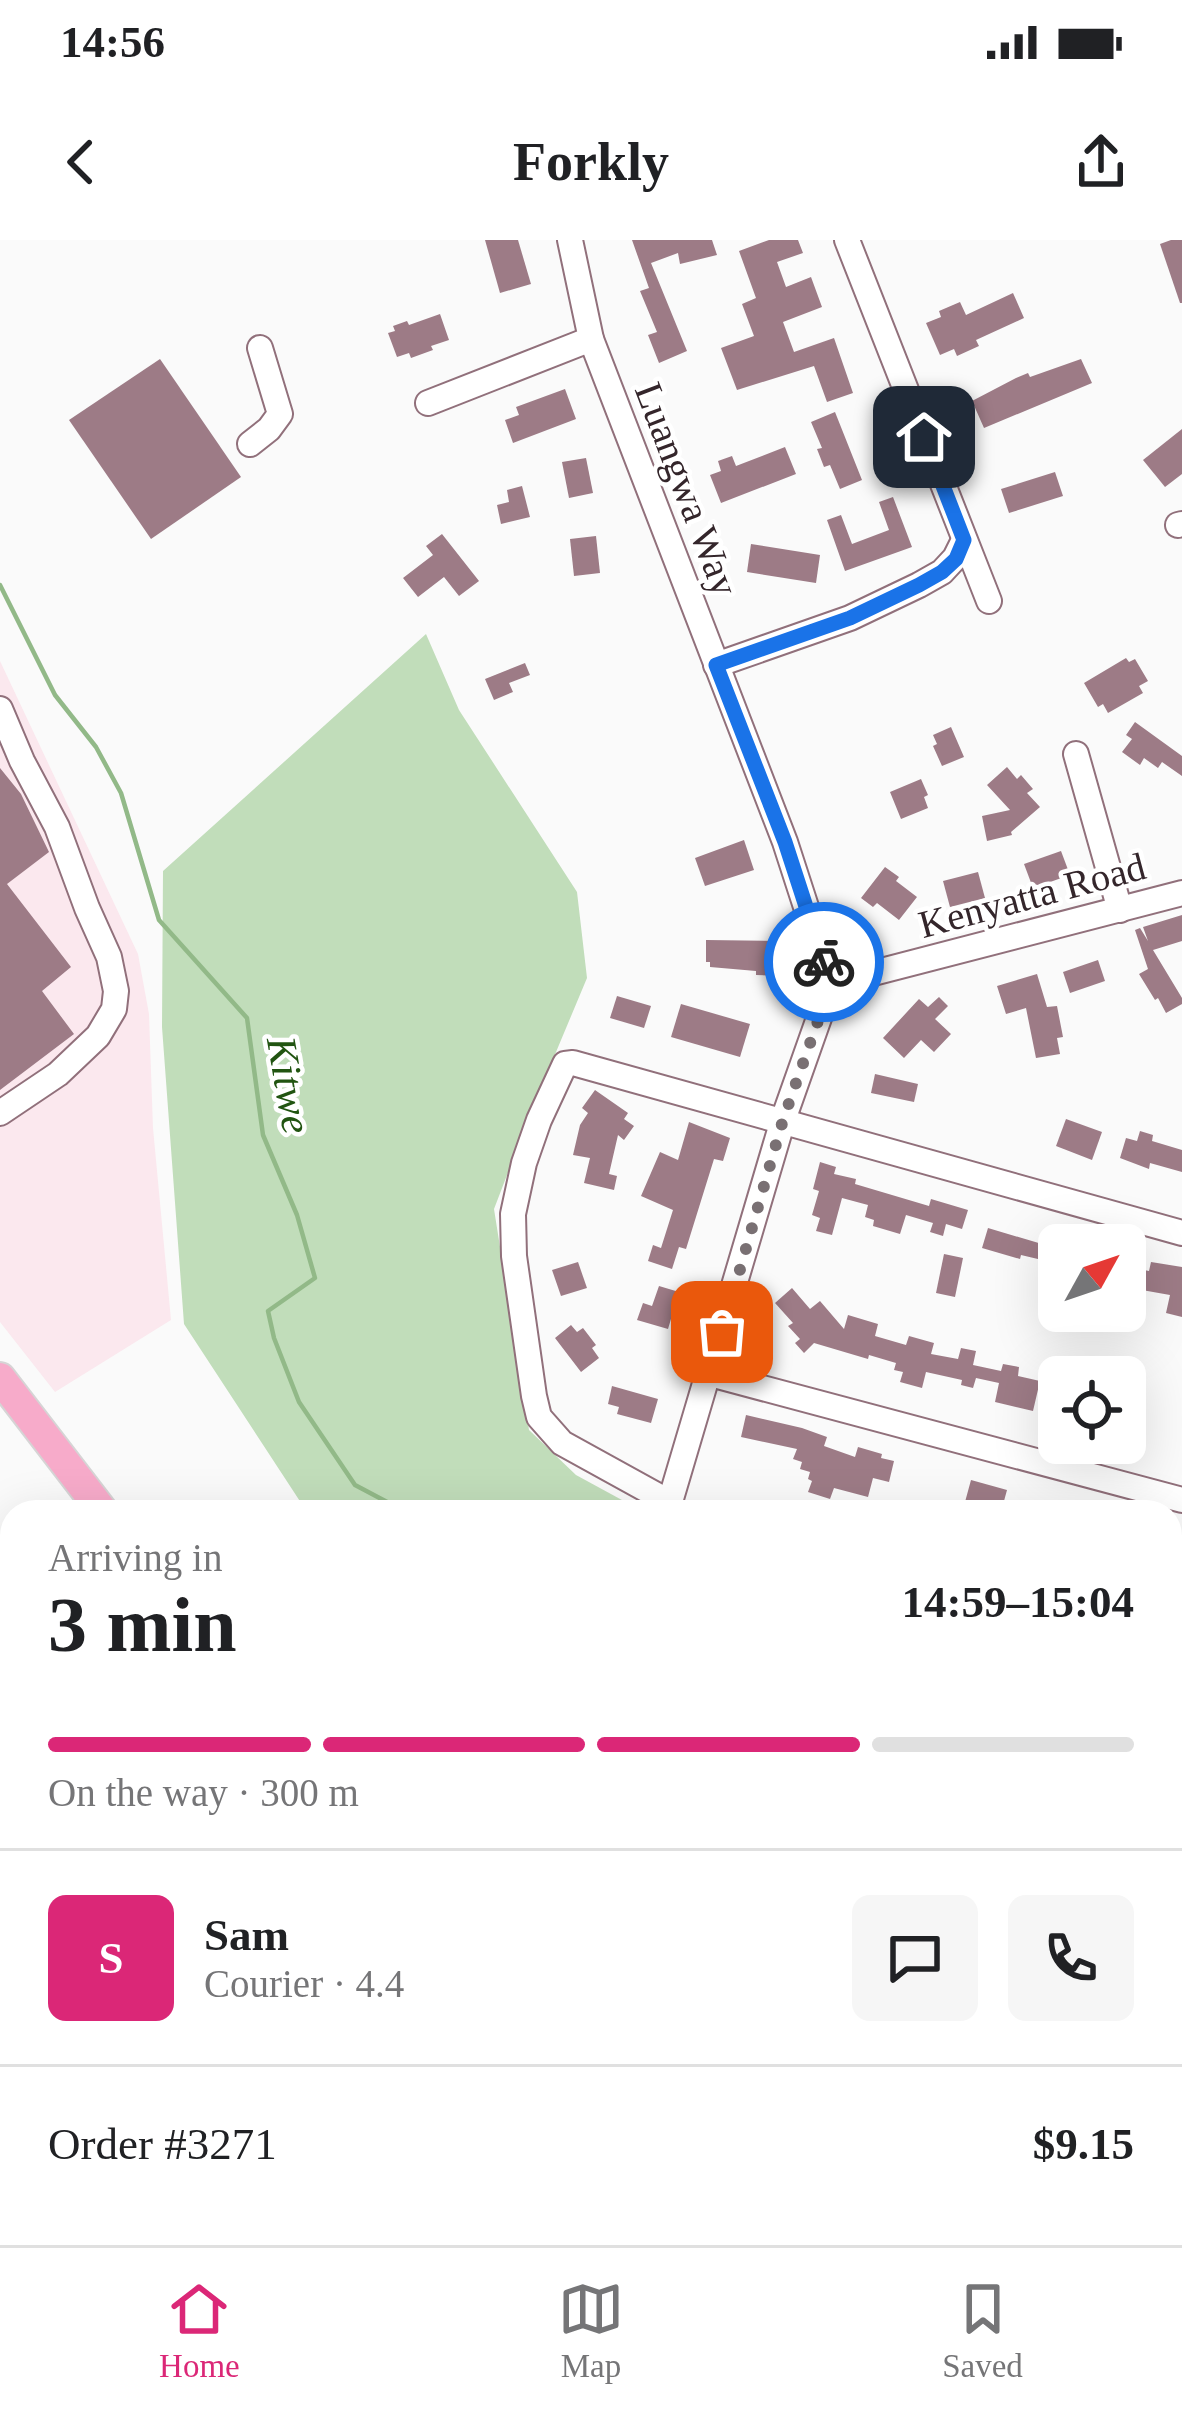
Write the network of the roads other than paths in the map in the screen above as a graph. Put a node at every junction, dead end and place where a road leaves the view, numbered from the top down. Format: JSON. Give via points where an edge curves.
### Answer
{"nodes":[{"id":1,"x":570,"y":240,"type":"edge"},
{"id":2,"x":847,"y":240,"type":"edge"},
{"id":3,"x":591,"y":339,"type":"junction"},
{"id":4,"x":260,"y":348,"type":"dead end"},
{"id":5,"x":428,"y":403,"type":"dead end"},
{"id":6,"x":250,"y":444,"type":"dead end"},
{"id":7,"x":964,"y":540,"type":"junction"},
{"id":8,"x":988,"y":601,"type":"dead end"},
{"id":9,"x":716,"y":665,"type":"junction"},
{"id":10,"x":0,"y":709,"type":"edge"},
{"id":11,"x":1076,"y":754,"type":"dead end"},
{"id":12,"x":1182,"y":893,"type":"edge"},
{"id":13,"x":1120,"y":910,"type":"junction"},
{"id":14,"x":831,"y":984,"type":"junction"},
{"id":15,"x":0,"y":1113,"type":"edge"},
{"id":16,"x":783,"y":1120,"type":"junction"},
{"id":17,"x":1182,"y":1233,"type":"edge"},
{"id":18,"x":710,"y":1374,"type":"junction"},
{"id":19,"x":0,"y":1378,"type":"edge"},
{"id":20,"x":94,"y":1500,"type":"edge"},
{"id":21,"x":656,"y":1500,"type":"edge"},
{"id":22,"x":670,"y":1500,"type":"edge"},
{"id":23,"x":1182,"y":1500,"type":"edge"}],
"edges":[{"from":1,"to":3,"type":"street","name":"Luangwa Way"},
{"from":2,"to":7,"type":"street"},
{"from":3,"to":5,"type":"street"},
{"from":3,"to":9,"type":"street","name":"Luangwa Way"},
{"from":4,"to":6,"type":"street","via":[[280,413]]},
{"from":7,"to":8,"type":"street"},
{"from":7,"to":9,"type":"street","via":[[956,559],[919,585]]},
{"from":9,"to":14,"type":"street","name":"Luangwa Way"},
{"from":10,"to":15,"type":"street","via":[[57,826],[116,991],[98,1036]]},
{"from":11,"to":13,"type":"street"},
{"from":12,"to":13,"type":"street","name":"Kenyatta Road"},
{"from":13,"to":14,"type":"street","name":"Kenyatta Road"},
{"from":14,"to":16,"type":"street"},
{"from":16,"to":17,"type":"street"},
{"from":16,"to":18,"type":"street"},
{"from":16,"to":21,"type":"street","via":[[568,1063],[524,1163],[514,1256],[539,1417],[562,1443]]},
{"from":18,"to":22,"type":"street"},
{"from":18,"to":23,"type":"street"},
{"from":19,"to":20,"type":"main road"}]}
